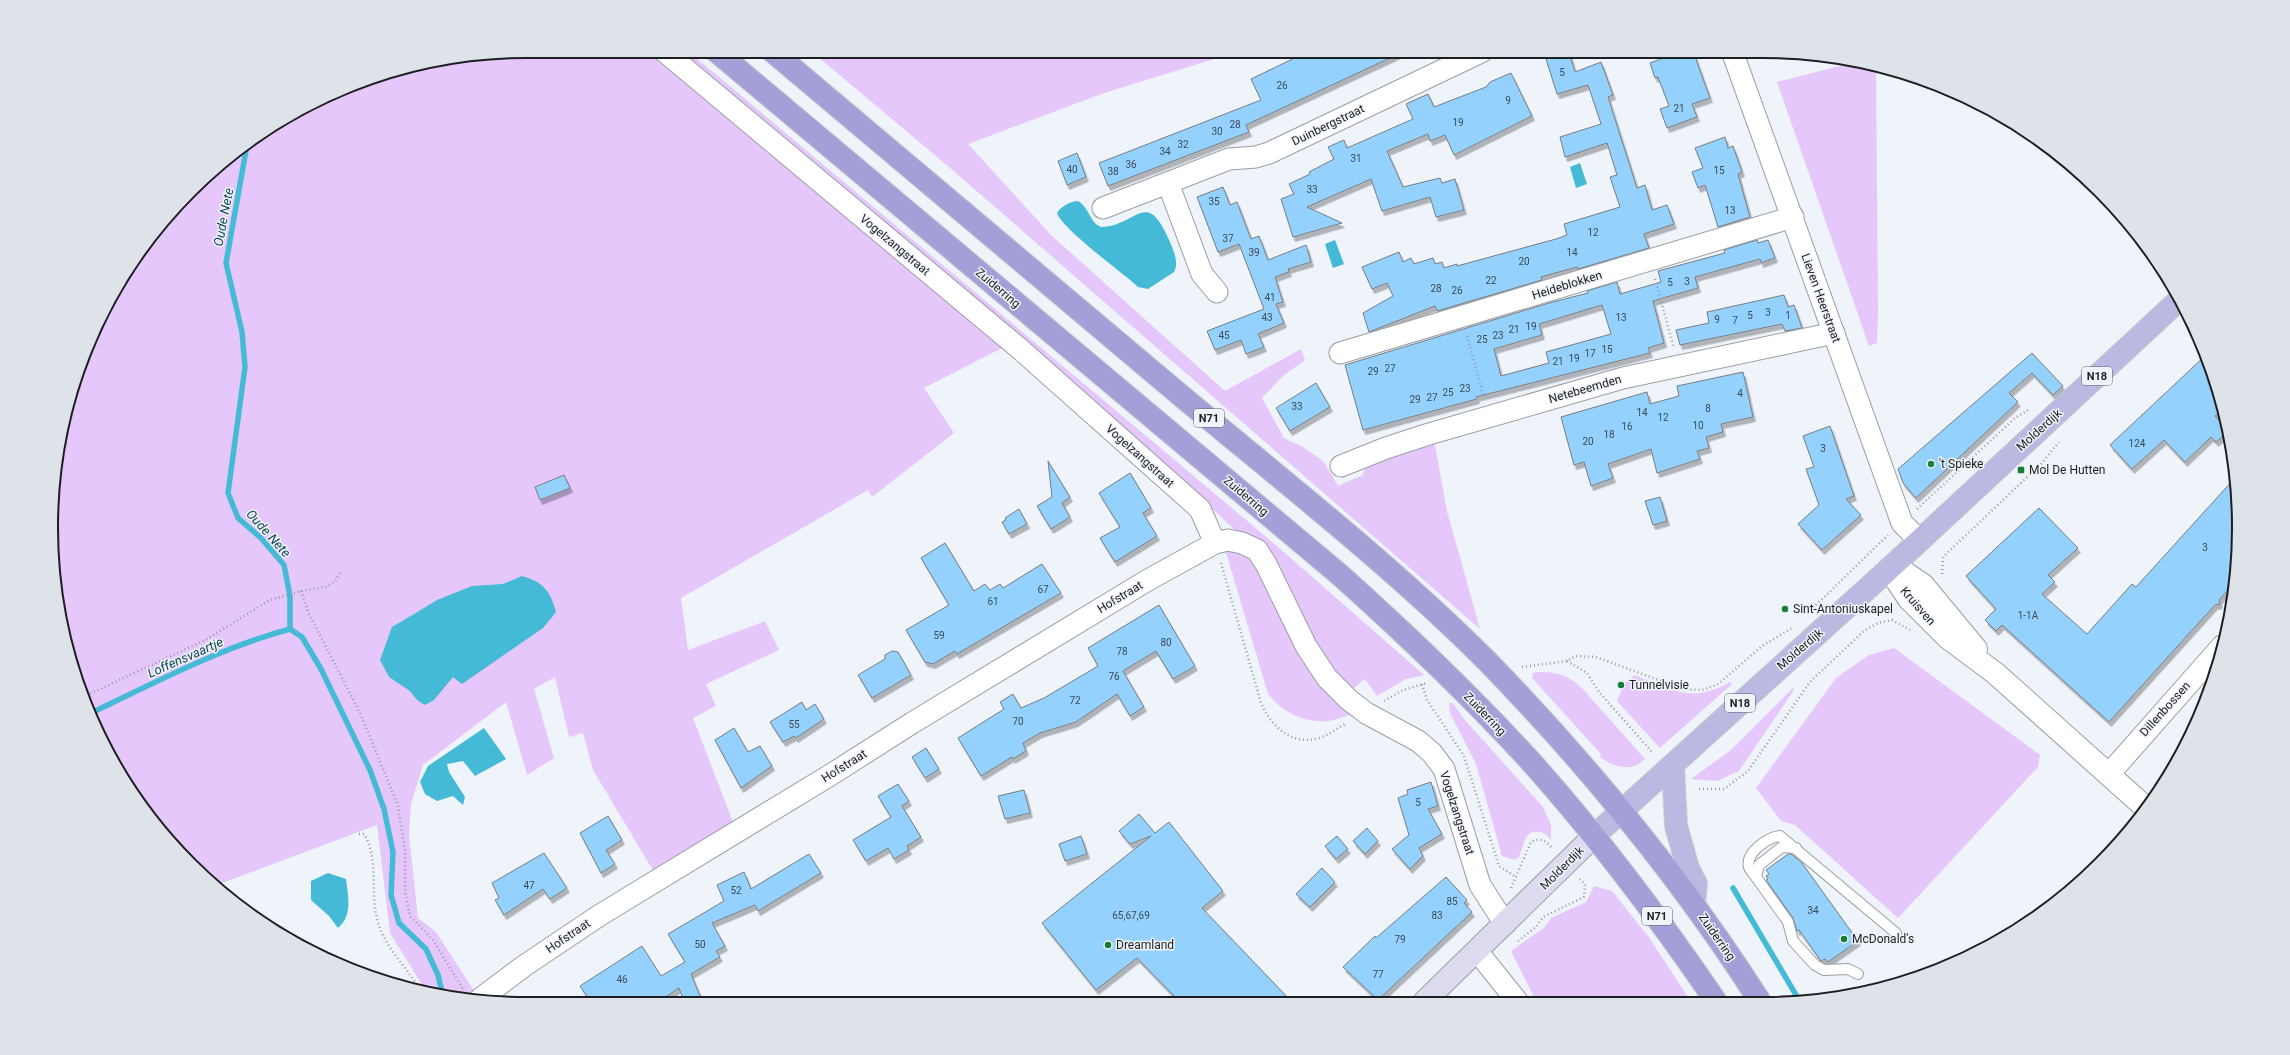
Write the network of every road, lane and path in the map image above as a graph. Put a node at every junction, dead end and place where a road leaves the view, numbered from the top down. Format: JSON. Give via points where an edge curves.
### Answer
{"nodes":[{"id":1,"x":672,"y":58,"type":"edge"},
{"id":2,"x":724,"y":58,"type":"edge"},
{"id":3,"x":780,"y":58,"type":"edge"},
{"id":4,"x":1468,"y":58,"type":"edge"},
{"id":5,"x":1735,"y":58,"type":"edge"},
{"id":6,"x":1168,"y":182,"type":"junction"},
{"id":7,"x":1103,"y":208,"type":"dead end"},
{"id":8,"x":1793,"y":217,"type":"junction"},
{"id":9,"x":1650,"y":260,"type":"junction"},
{"id":10,"x":1217,"y":292,"type":"dead end"},
{"id":11,"x":2175,"y":304,"type":"edge"},
{"id":12,"x":1462,"y":316,"type":"junction"},
{"id":13,"x":1834,"y":333,"type":"junction"},
{"id":14,"x":1340,"y":353,"type":"dead end"},
{"id":15,"x":1679,"y":366,"type":"junction"},
{"id":16,"x":1489,"y":416,"type":"junction"},
{"id":17,"x":2063,"y":438,"type":"dead end"},
{"id":18,"x":1341,"y":466,"type":"dead end"},
{"id":19,"x":1902,"y":523,"type":"junction"},
{"id":20,"x":1919,"y":540,"type":"junction"},
{"id":21,"x":1215,"y":543,"type":"junction"},
{"id":22,"x":1889,"y":569,"type":"junction"},
{"id":23,"x":340,"y":570,"type":"dead end"},
{"id":24,"x":1941,"y":571,"type":"dead end"},
{"id":25,"x":301,"y":591,"type":"junction"},
{"id":26,"x":1810,"y":610,"type":"dead end"},
{"id":27,"x":1892,"y":620,"type":"dead end"},
{"id":28,"x":1793,"y":627,"type":"dead end"},
{"id":29,"x":2214,"y":655,"type":"edge"},
{"id":30,"x":1567,"y":661,"type":"junction"},
{"id":31,"x":1522,"y":667,"type":"dead end"},
{"id":32,"x":1422,"y":684,"type":"dead end"},
{"id":33,"x":89,"y":694,"type":"edge"},
{"id":34,"x":1382,"y":703,"type":"dead end"},
{"id":35,"x":1348,"y":722,"type":"dead end"},
{"id":36,"x":1652,"y":752,"type":"dead end"},
{"id":37,"x":1672,"y":765,"type":"junction"},
{"id":38,"x":2109,"y":774,"type":"junction"},
{"id":39,"x":1699,"y":789,"type":"dead end"},
{"id":40,"x":2142,"y":804,"type":"edge"},
{"id":41,"x":1621,"y":811,"type":"junction"},
{"id":42,"x":358,"y":834,"type":"dead end"},
{"id":43,"x":1594,"y":836,"type":"junction"},
{"id":44,"x":1796,"y":848,"type":"junction"},
{"id":45,"x":1756,"y":877,"type":"junction"},
{"id":46,"x":1694,"y":904,"type":"junction"},
{"id":47,"x":1505,"y":924,"type":"junction"},
{"id":48,"x":1896,"y":933,"type":"dead end"},
{"id":49,"x":1477,"y":951,"type":"junction"},
{"id":50,"x":1858,"y":974,"type":"dead end"},
{"id":51,"x":415,"y":983,"type":"edge"},
{"id":52,"x":471,"y":994,"type":"edge"},
{"id":53,"x":476,"y":994,"type":"edge"},
{"id":54,"x":1429,"y":997,"type":"edge"},
{"id":55,"x":1514,"y":997,"type":"edge"},
{"id":56,"x":1713,"y":997,"type":"edge"},
{"id":57,"x":1757,"y":997,"type":"edge"}],
"edges":[{"from":1,"to":21,"type":"street","name":"Vogelzangstraat","via":[[1020,349],[1200,509]]},
{"from":2,"to":43,"type":"highway","name":"Zuiderring","number":"N71","via":[[1340,576],[1404,633],[1533,764]]},
{"from":3,"to":41,"type":"highway","name":"Zuiderring","number":"N71","via":[[1362,547],[1485,660],[1558,737]]},
{"from":4,"to":6,"type":"street","name":"Duinbergstraat","via":[[1269,153],[1256,157],[1229,159]]},
{"from":5,"to":8,"type":"street","name":"Lieven Heerstraat"},
{"from":6,"to":7,"type":"street","name":"Duinbergstraat"},
{"from":6,"to":10,"type":"street","via":[[1202,274]]},
{"from":8,"to":9,"type":"street","name":"Heideblokken"},
{"from":8,"to":13,"type":"street","name":"Lieven Heerstraat"},
{"from":9,"to":12,"type":"street","name":"Heideblokken"},
{"from":9,"to":15,"type":"path"},
{"from":11,"to":20,"type":"main road","name":"Molderdijk","number":"N18"},
{"from":12,"to":14,"type":"street","name":"Heideblokken"},
{"from":12,"to":16,"type":"path"},
{"from":13,"to":15,"type":"street","name":"Netebeemden"},
{"from":13,"to":19,"type":"street","name":"Lieven Heerstraat"},
{"from":15,"to":16,"type":"street","name":"Netebeemden","via":[[1623,378]]},
{"from":16,"to":18,"type":"street","name":"Netebeemden","via":[[1386,448]]},
{"from":17,"to":24,"type":"path","via":[[2041,464],[1943,557]]},
{"from":19,"to":20,"type":"street","name":"Lieven Heerstraat"},
{"from":19,"to":26,"type":"path"},
{"from":20,"to":22,"type":"main road","name":"Molderdijk","number":"N18"},
{"from":21,"to":35,"type":"path","via":[[1261,703],[1268,718],[1277,729],[1304,739],[1318,738]]},
{"from":21,"to":47,"type":"street","name":"Vogelzangstraat","via":[[1228,540],[1242,542],[1257,550],[1306,646],[1327,678],[1366,713],[1418,741],[1432,753],[1444,769],[1480,885]]},
{"from":21,"to":53,"type":"street","name":"Hofstraat","via":[[1148,580],[932,711]]},
{"from":22,"to":37,"type":"main road","name":"Molderdijk","number":"N18"},
{"from":22,"to":38,"type":"street","name":"Kruisven","via":[[1909,599],[1948,638],[1995,673]]},
{"from":23,"to":25,"type":"path","via":[[334,582],[325,587]]},
{"from":25,"to":33,"type":"path","via":[[270,600],[205,640]]},
{"from":25,"to":52,"type":"path","via":[[310,614],[362,715],[398,806],[405,850],[405,891],[410,916],[433,940]]},
{"from":27,"to":39,"type":"path","via":[[1878,622],[1864,631],[1810,682],[1748,772],[1724,789]]},
{"from":28,"to":30,"type":"path","via":[[1762,646],[1717,685],[1702,690],[1683,689],[1596,657],[1575,656]]},
{"from":29,"to":38,"type":"street","name":"Dillenbossen"},
{"from":30,"to":31,"type":"path"},
{"from":30,"to":36,"type":"path","via":[[1587,673],[1599,692]]},
{"from":32,"to":34,"type":"path","via":[[1403,690]]},
{"from":37,"to":41,"type":"main road","name":"Molderdijk","number":"N18"},
{"from":37,"to":46,"type":"main road","via":[[1676,826],[1688,868],[1696,884]]},
{"from":38,"to":40,"type":"street","name":"Kruisven"},
{"from":41,"to":43,"type":"main road","name":"Molderdijk","number":"N18"},
{"from":41,"to":46,"type":"highway","name":"Zuiderring","number":"N71"},
{"from":42,"to":51,"type":"path","via":[[364,834],[368,840],[377,920],[382,934]]},
{"from":43,"to":47,"type":"main road","name":"Molderdijk"},
{"from":43,"to":56,"type":"highway","name":"Zuiderring","number":"N71","via":[[1670,933]]},
{"from":44,"to":45,"type":"lane","via":[[1782,847],[1759,865]]},
{"from":44,"to":45,"type":"lane","via":[[1780,836],[1774,837],[1753,852],[1749,859],[1749,867]]},
{"from":44,"to":48,"type":"lane"},
{"from":45,"to":50,"type":"lane","via":[[1788,922],[1793,941],[1815,965],[1824,970],[1848,969]]},
{"from":46,"to":57,"type":"highway","name":"Zuiderring","number":"N71"},
{"from":47,"to":49,"type":"main road","name":"Molderdijk"},
{"from":49,"to":54,"type":"main road","name":"Molderdijk"},
{"from":49,"to":55,"type":"street"}]}
